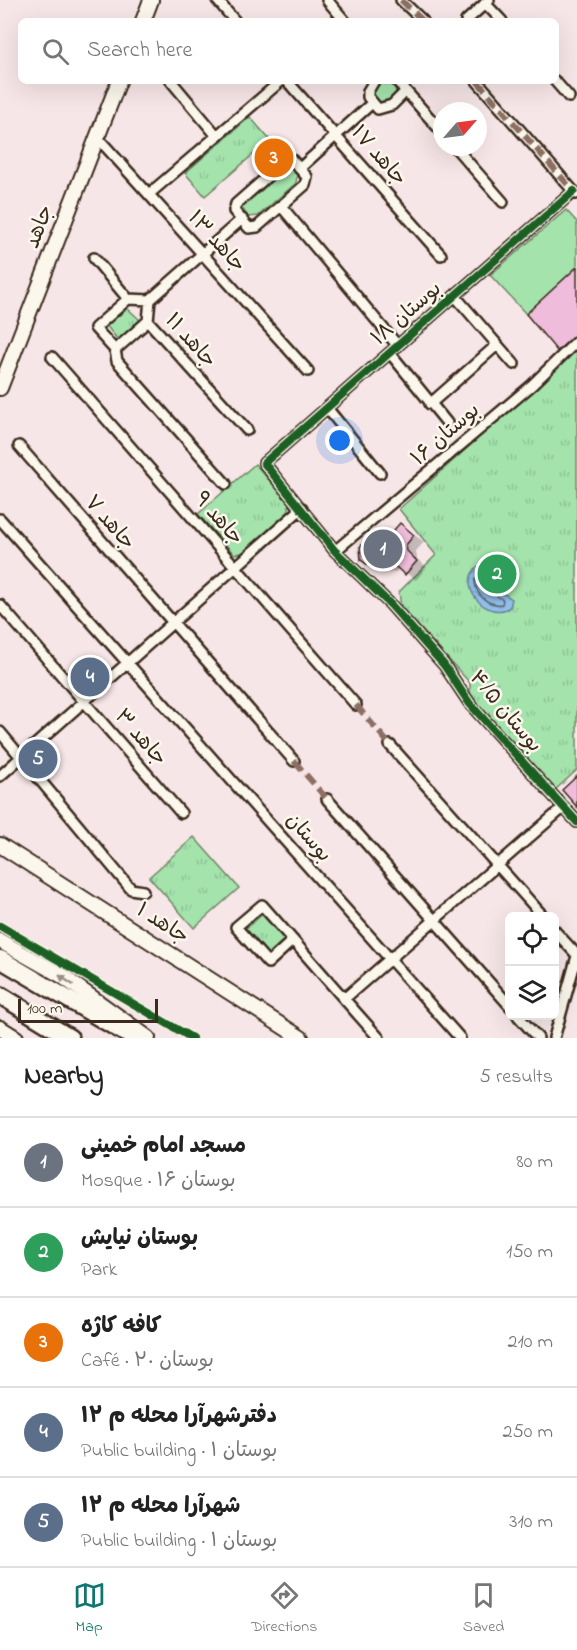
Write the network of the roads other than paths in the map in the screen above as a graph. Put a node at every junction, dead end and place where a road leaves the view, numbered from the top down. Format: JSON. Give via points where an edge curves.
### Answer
{"nodes":[{"id":1,"x":151,"y":0,"type":"edge"},
{"id":2,"x":217,"y":0,"type":"edge"},
{"id":3,"x":327,"y":0,"type":"edge"},
{"id":4,"x":401,"y":0,"type":"edge"},
{"id":5,"x":487,"y":1,"type":"edge"},
{"id":6,"x":143,"y":18,"type":"edge"},
{"id":7,"x":232,"y":18,"type":"edge"},
{"id":8,"x":342,"y":18,"type":"edge"},
{"id":9,"x":420,"y":18,"type":"edge"},
{"id":10,"x":469,"y":18,"type":"edge"},
{"id":11,"x":500,"y":18,"type":"edge"},
{"id":12,"x":118,"y":84,"type":"edge"},
{"id":13,"x":174,"y":84,"type":"edge"},
{"id":14,"x":278,"y":84,"type":"edge"},
{"id":15,"x":290,"y":84,"type":"edge"},
{"id":16,"x":372,"y":84,"type":"edge"},
{"id":17,"x":400,"y":84,"type":"edge"},
{"id":18,"x":480,"y":84,"type":"edge"},
{"id":19,"x":558,"y":84,"type":"edge"},
{"id":20,"x":406,"y":91,"type":"junction"},
{"id":21,"x":569,"y":96,"type":"dead end"},
{"id":22,"x":371,"y":104,"type":"junction"},
{"id":23,"x":433,"y":122,"type":"edge"},
{"id":24,"x":217,"y":136,"type":"junction"},
{"id":25,"x":336,"y":136,"type":"junction"},
{"id":26,"x":97,"y":137,"type":"junction"},
{"id":27,"x":463,"y":156,"type":"edge"},
{"id":28,"x":300,"y":168,"type":"junction"},
{"id":29,"x":576,"y":193,"type":"edge"},
{"id":30,"x":149,"y":194,"type":"junction"},
{"id":31,"x":503,"y":202,"type":"dead end"},
{"id":32,"x":281,"y":206,"type":"junction"},
{"id":33,"x":242,"y":219,"type":"junction"},
{"id":34,"x":203,"y":254,"type":"junction"},
{"id":35,"x":441,"y":255,"type":"dead end"},
{"id":36,"x":94,"y":258,"type":"dead end"},
{"id":37,"x":455,"y":296,"type":"junction"},
{"id":38,"x":128,"y":299,"type":"junction"},
{"id":39,"x":150,"y":300,"type":"junction"},
{"id":40,"x":148,"y":321,"type":"junction"},
{"id":41,"x":577,"y":341,"type":"edge"},
{"id":42,"x":497,"y":345,"type":"junction"},
{"id":43,"x":398,"y":346,"type":"junction"},
{"id":44,"x":115,"y":350,"type":"junction"},
{"id":45,"x":390,"y":353,"type":"junction"},
{"id":46,"x":52,"y":357,"type":"dead end"},
{"id":47,"x":514,"y":364,"type":"dead end"},
{"id":48,"x":308,"y":371,"type":"dead end"},
{"id":49,"x":0,"y":388,"type":"edge"},
{"id":50,"x":430,"y":404,"type":"junction"},
{"id":51,"x":327,"y":408,"type":"junction"},
{"id":52,"x":447,"y":423,"type":"dead end"},
{"id":53,"x":247,"y":430,"type":"dead end"},
{"id":54,"x":19,"y":446,"type":"dead end"},
{"id":55,"x":264,"y":463,"type":"joint"},
{"id":56,"x":380,"y":473,"type":"dead end"},
{"id":57,"x":226,"y":484,"type":"dead end"},
{"id":58,"x":302,"y":508,"type":"junction"},
{"id":59,"x":0,"y":519,"type":"edge"},
{"id":60,"x":335,"y":551,"type":"junction"},
{"id":61,"x":236,"y":567,"type":"junction"},
{"id":62,"x":0,"y":605,"type":"edge"},
{"id":63,"x":172,"y":623,"type":"junction"},
{"id":64,"x":129,"y":662,"type":"junction"},
{"id":65,"x":84,"y":701,"type":"junction"},
{"id":66,"x":356,"y":705,"type":"dead end"},
{"id":67,"x":0,"y":732,"type":"edge"},
{"id":68,"x":390,"y":745,"type":"dead end"},
{"id":69,"x":22,"y":756,"type":"junction"},
{"id":70,"x":294,"y":761,"type":"dead end"},
{"id":71,"x":0,"y":776,"type":"edge"},
{"id":72,"x":327,"y":799,"type":"dead end"},
{"id":73,"x":564,"y":807,"type":"junction"},
{"id":74,"x":181,"y":813,"type":"dead end"},
{"id":75,"x":577,"y":822,"type":"edge"},
{"id":76,"x":0,"y":845,"type":"edge"},
{"id":77,"x":496,"y":864,"type":"junction"},
{"id":78,"x":143,"y":891,"type":"dead end"},
{"id":79,"x":539,"y":912,"type":"edge"},
{"id":80,"x":434,"y":921,"type":"junction"},
{"id":81,"x":559,"y":935,"type":"edge"},
{"id":82,"x":293,"y":940,"type":"junction"},
{"id":83,"x":0,"y":941,"type":"edge"},
{"id":84,"x":577,"y":956,"type":"edge"},
{"id":85,"x":389,"y":958,"type":"junction"},
{"id":86,"x":0,"y":959,"type":"edge"},
{"id":87,"x":0,"y":995,"type":"edge"},
{"id":88,"x":344,"y":999,"type":"junction"},
{"id":89,"x":505,"y":1000,"type":"edge"},
{"id":90,"x":522,"y":1020,"type":"edge"},
{"id":91,"x":0,"y":1028,"type":"edge"},
{"id":92,"x":16,"y":1038,"type":"edge"},
{"id":93,"x":70,"y":1038,"type":"edge"},
{"id":94,"x":134,"y":1038,"type":"edge"},
{"id":95,"x":148,"y":1038,"type":"edge"},
{"id":96,"x":301,"y":1038,"type":"edge"},
{"id":97,"x":379,"y":1038,"type":"edge"},
{"id":98,"x":459,"y":1038,"type":"edge"},
{"id":99,"x":538,"y":1038,"type":"edge"},
{"id":100,"x":554,"y":1038,"type":"edge"}],
"edges":[{"from":1,"to":6,"type":"street"},
{"from":2,"to":7,"type":"street"},
{"from":3,"to":8,"type":"street"},
{"from":4,"to":9,"type":"street"},
{"from":5,"to":10,"type":"street"},
{"from":5,"to":11,"type":"street"},
{"from":12,"to":26,"type":"street","name":"جاهد"},
{"from":13,"to":24,"type":"street"},
{"from":14,"to":24,"type":"street"},
{"from":15,"to":25,"type":"street","name":"جاهد ۱۷"},
{"from":16,"to":22,"type":"street","via":[[368,91]]},
{"from":17,"to":20,"type":"street"},
{"from":18,"to":29,"type":"street"},
{"from":19,"to":21,"type":"street"},
{"from":20,"to":22,"type":"street","via":[[385,109]]},
{"from":20,"to":23,"type":"street"},
{"from":22,"to":25,"type":"street"},
{"from":24,"to":30,"type":"street"},
{"from":25,"to":28,"type":"street"},
{"from":25,"to":35,"type":"street","name":"جاهد ۱۷"},
{"from":26,"to":30,"type":"street","name":"جاهد ۱۳"},
{"from":26,"to":49,"type":"street","name":"جاهد"},
{"from":27,"to":31,"type":"street"},
{"from":28,"to":32,"type":"street","via":[[307,177],[305,184]]},
{"from":28,"to":33,"type":"street","via":[[292,160],[285,161],[236,204],[234,212]]},
{"from":29,"to":37,"type":"street","name":"بوستان ۱۸"},
{"from":30,"to":34,"type":"street","name":"جاهد ۱۳"},
{"from":32,"to":33,"type":"street","via":[[257,226],[249,228]]},
{"from":32,"to":43,"type":"street"},
{"from":33,"to":34,"type":"street"},
{"from":34,"to":39,"type":"street"},
{"from":34,"to":48,"type":"street","name":"جاهد ۱۳"},
{"from":36,"to":38,"type":"street"},
{"from":37,"to":42,"type":"street"},
{"from":37,"to":43,"type":"street","name":"بوستان ۱۸"},
{"from":38,"to":39,"type":"street","name":"جاهد ۱۱"},
{"from":38,"to":44,"type":"street","via":[[95,328]]},
{"from":39,"to":40,"type":"street","name":"جاهد ۱۱"},
{"from":40,"to":44,"type":"street"},
{"from":40,"to":53,"type":"street","name":"جاهد ۱۱"},
{"from":41,"to":60,"type":"street","name":"بوستان ۱۶","via":[[515,399]]},
{"from":42,"to":47,"type":"street"},
{"from":42,"to":50,"type":"street"},
{"from":43,"to":45,"type":"street","name":"بوستان ۱۸"},
{"from":44,"to":57,"type":"street","via":[[117,361]]},
{"from":45,"to":50,"type":"street"},
{"from":45,"to":51,"type":"street","name":"بوستان ۱۸"},
{"from":46,"to":61,"type":"street","name":"جاهد ۹"},
{"from":50,"to":52,"type":"street"},
{"from":51,"to":55,"type":"street","name":"بوستان ۱۸"},
{"from":51,"to":56,"type":"street"},
{"from":54,"to":63,"type":"street","name":"جاهد ۷"},
{"from":55,"to":58,"type":"street","name":"بوستان ۴/۵"},
{"from":58,"to":60,"type":"street","name":"بوستان ۴/۵"},
{"from":58,"to":61,"type":"street"},
{"from":59,"to":64,"type":"street","name":"بوستان"},
{"from":60,"to":73,"type":"street","name":"بوستان ۴/۵","via":[[391,605],[444,665],[470,704]]},
{"from":61,"to":63,"type":"street"},
{"from":61,"to":66,"type":"street","name":"جاهد ۹"},
{"from":62,"to":65,"type":"street","name":"جاهد ۳"},
{"from":63,"to":64,"type":"street"},
{"from":63,"to":70,"type":"street","name":"جاهد ۷"},
{"from":64,"to":65,"type":"street"},
{"from":64,"to":85,"type":"street","name":"بوستان"},
{"from":65,"to":69,"type":"street"},
{"from":65,"to":74,"type":"street","name":"جاهد ۳"},
{"from":67,"to":69,"type":"street"},
{"from":68,"to":77,"type":"street"},
{"from":69,"to":71,"type":"street"},
{"from":69,"to":78,"type":"street","via":[[131,889]]},
{"from":72,"to":80,"type":"street"},
{"from":73,"to":75,"type":"street","name":"بوستان ۴/۵"},
{"from":73,"to":77,"type":"street"},
{"from":76,"to":96,"type":"street","name":"جاهد ۱"},
{"from":77,"to":79,"type":"street"},
{"from":77,"to":80,"type":"street"},
{"from":80,"to":85,"type":"street"},
{"from":80,"to":89,"type":"street"},
{"from":81,"to":84,"type":"street"},
{"from":82,"to":82,"type":"street","via":[[268,963],[236,927],[262,905]]},
{"from":82,"to":88,"type":"street"},
{"from":95,"to":83,"type":"street","one_way":true,"via":[[62,976]]},
{"from":84,"to":100,"type":"street"},
{"from":85,"to":88,"type":"street"},
{"from":85,"to":98,"type":"street","name":"بوستان"},
{"from":86,"to":94,"type":"highway"},
{"from":87,"to":93,"type":"highway"},
{"from":88,"to":97,"type":"street"},
{"from":90,"to":99,"type":"street"},
{"from":91,"to":92,"type":"street"}]}
